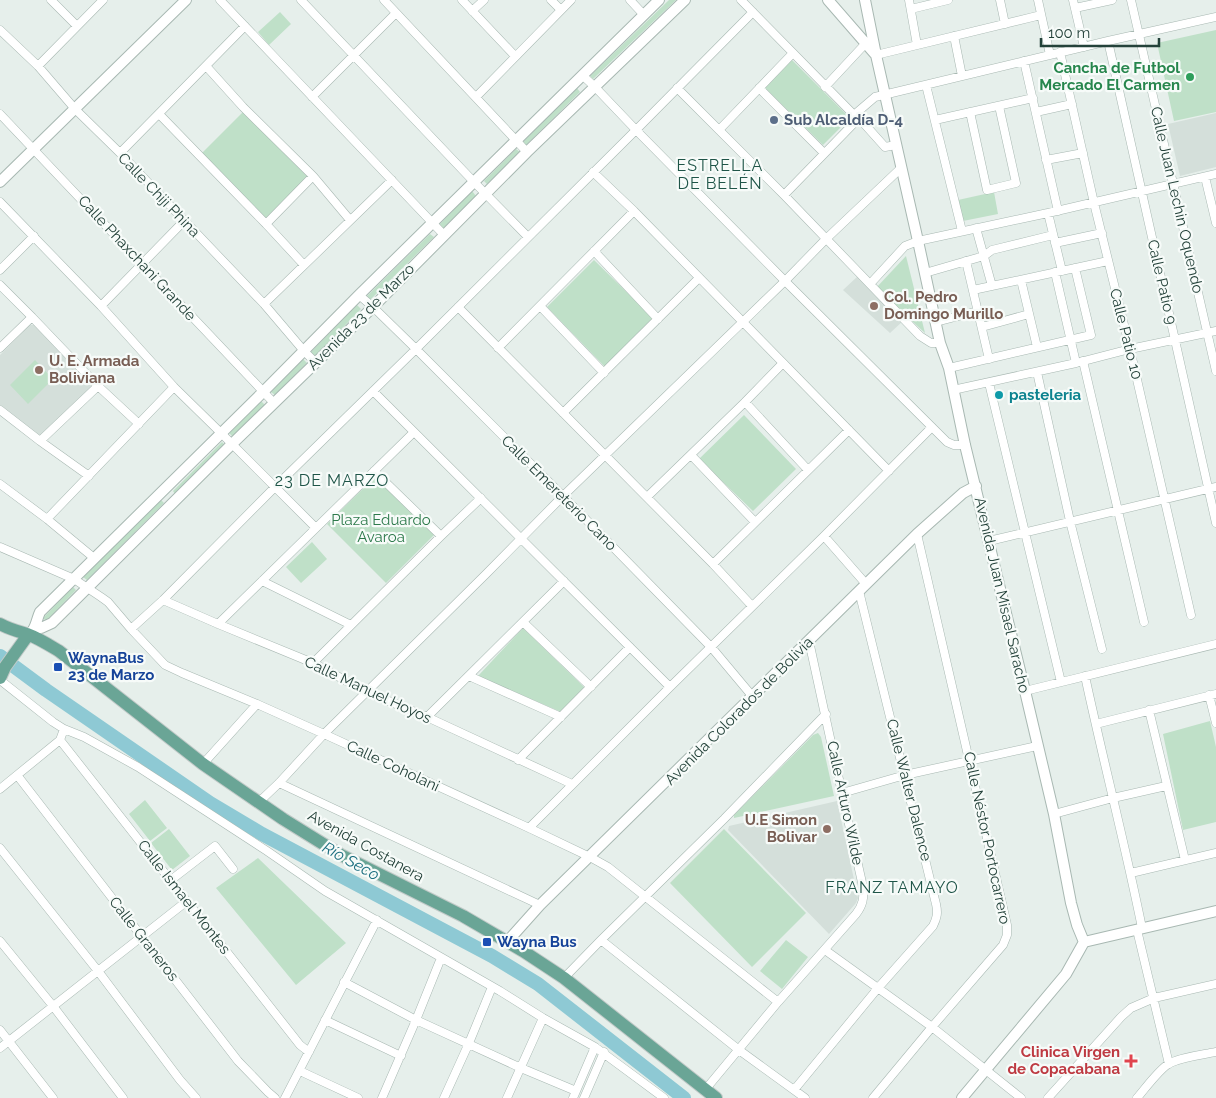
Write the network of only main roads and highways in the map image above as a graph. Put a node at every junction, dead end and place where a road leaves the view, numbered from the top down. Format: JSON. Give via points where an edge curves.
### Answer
{"nodes":[{"id":1,"x":0,"y":624,"type":"edge"},
{"id":2,"x":31,"y":631,"type":"junction"},
{"id":3,"x":2,"y":675,"type":"edge"},
{"id":4,"x":716,"y":1098,"type":"edge"}],
"edges":[{"from":1,"to":2,"type":"main road","name":"Avenida Costanera","via":[[15,631]]},
{"from":2,"to":3,"type":"main road"},
{"from":2,"to":4,"type":"main road","name":"Avenida Costanera","via":[[203,764],[299,829],[463,916],[564,978]]}]}
